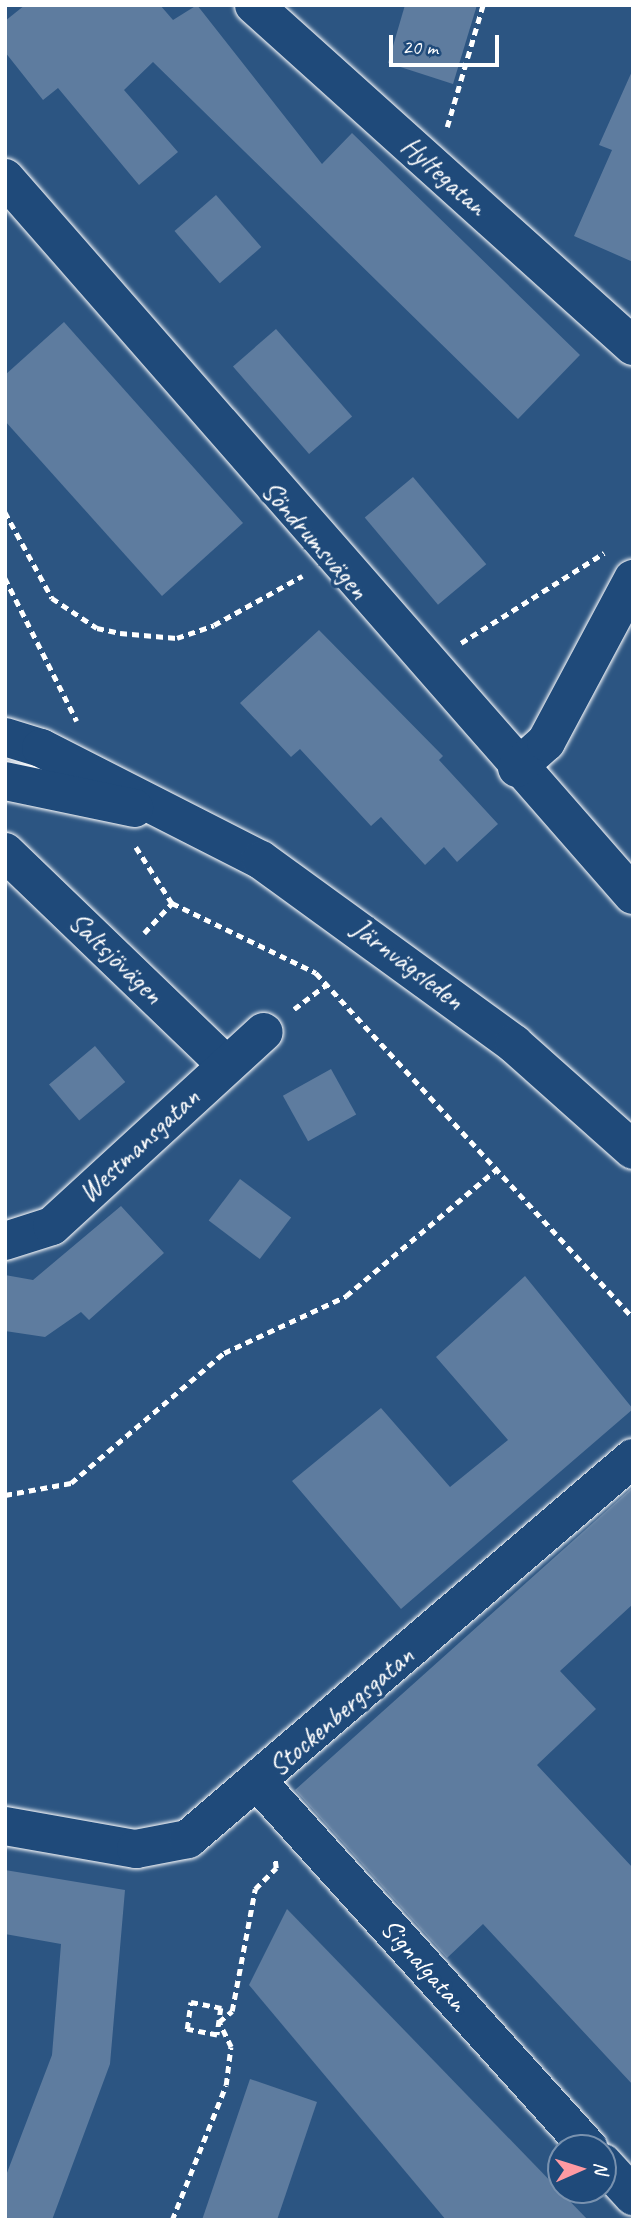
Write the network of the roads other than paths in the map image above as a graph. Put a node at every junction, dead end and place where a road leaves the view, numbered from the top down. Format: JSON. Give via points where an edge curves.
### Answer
{"nodes":[{"id":1,"x":254,"y":5,"type":"edge"},
{"id":2,"x":5,"y":178,"type":"edge"},
{"id":3,"x":633,"y":346,"type":"edge"},
{"id":4,"x":621,"y":564,"type":"edge"},
{"id":5,"x":5,"y":737,"type":"edge"},
{"id":6,"x":517,"y":768,"type":"junction"},
{"id":7,"x":5,"y":781,"type":"edge"},
{"id":8,"x":160,"y":813,"type":"junction"},
{"id":9,"x":5,"y":852,"type":"edge"},
{"id":10,"x":633,"y":895,"type":"edge"},
{"id":11,"x":264,"y":1032,"type":"dead end"},
{"id":12,"x":226,"y":1065,"type":"junction"},
{"id":13,"x":633,"y":1150,"type":"edge"},
{"id":14,"x":5,"y":1241,"type":"edge"},
{"id":15,"x":633,"y":1458,"type":"edge"},
{"id":16,"x":258,"y":1782,"type":"junction"},
{"id":17,"x":5,"y":1826,"type":"edge"},
{"id":18,"x":576,"y":2134,"type":"edge"},
{"id":19,"x":617,"y":2178,"type":"edge"},
{"id":20,"x":633,"y":2196,"type":"edge"}],
"edges":[{"from":1,"to":3,"type":"street","name":"Hyltegatan"},
{"from":2,"to":6,"type":"street","name":"Söndrumsvägen"},
{"from":4,"to":6,"type":"street","via":[[546,742]]},
{"from":5,"to":8,"type":"street","name":"Järnvägsleden","via":[[111,782]]},
{"from":6,"to":10,"type":"street","name":"Söndrumsvägen"},
{"from":7,"to":8,"type":"street","name":"Järnvägsleden"},
{"from":8,"to":13,"type":"street","name":"Järnvägsleden","via":[[261,860],[366,930],[514,1044]]},
{"from":9,"to":12,"type":"street","name":"Saltsjövägen"},
{"from":11,"to":12,"type":"street","name":"Westmansgatan"},
{"from":12,"to":14,"type":"street","name":"Westmansgatan","via":[[52,1226]]},
{"from":15,"to":16,"type":"street","name":"Stockenbergsgatan"},
{"from":16,"to":17,"type":"street","name":"Stockenbergsgatan","via":[[179,1843],[136,1849]]},
{"from":16,"to":18,"type":"street","name":"Signalgatan"},
{"from":19,"to":20,"type":"street"}]}
